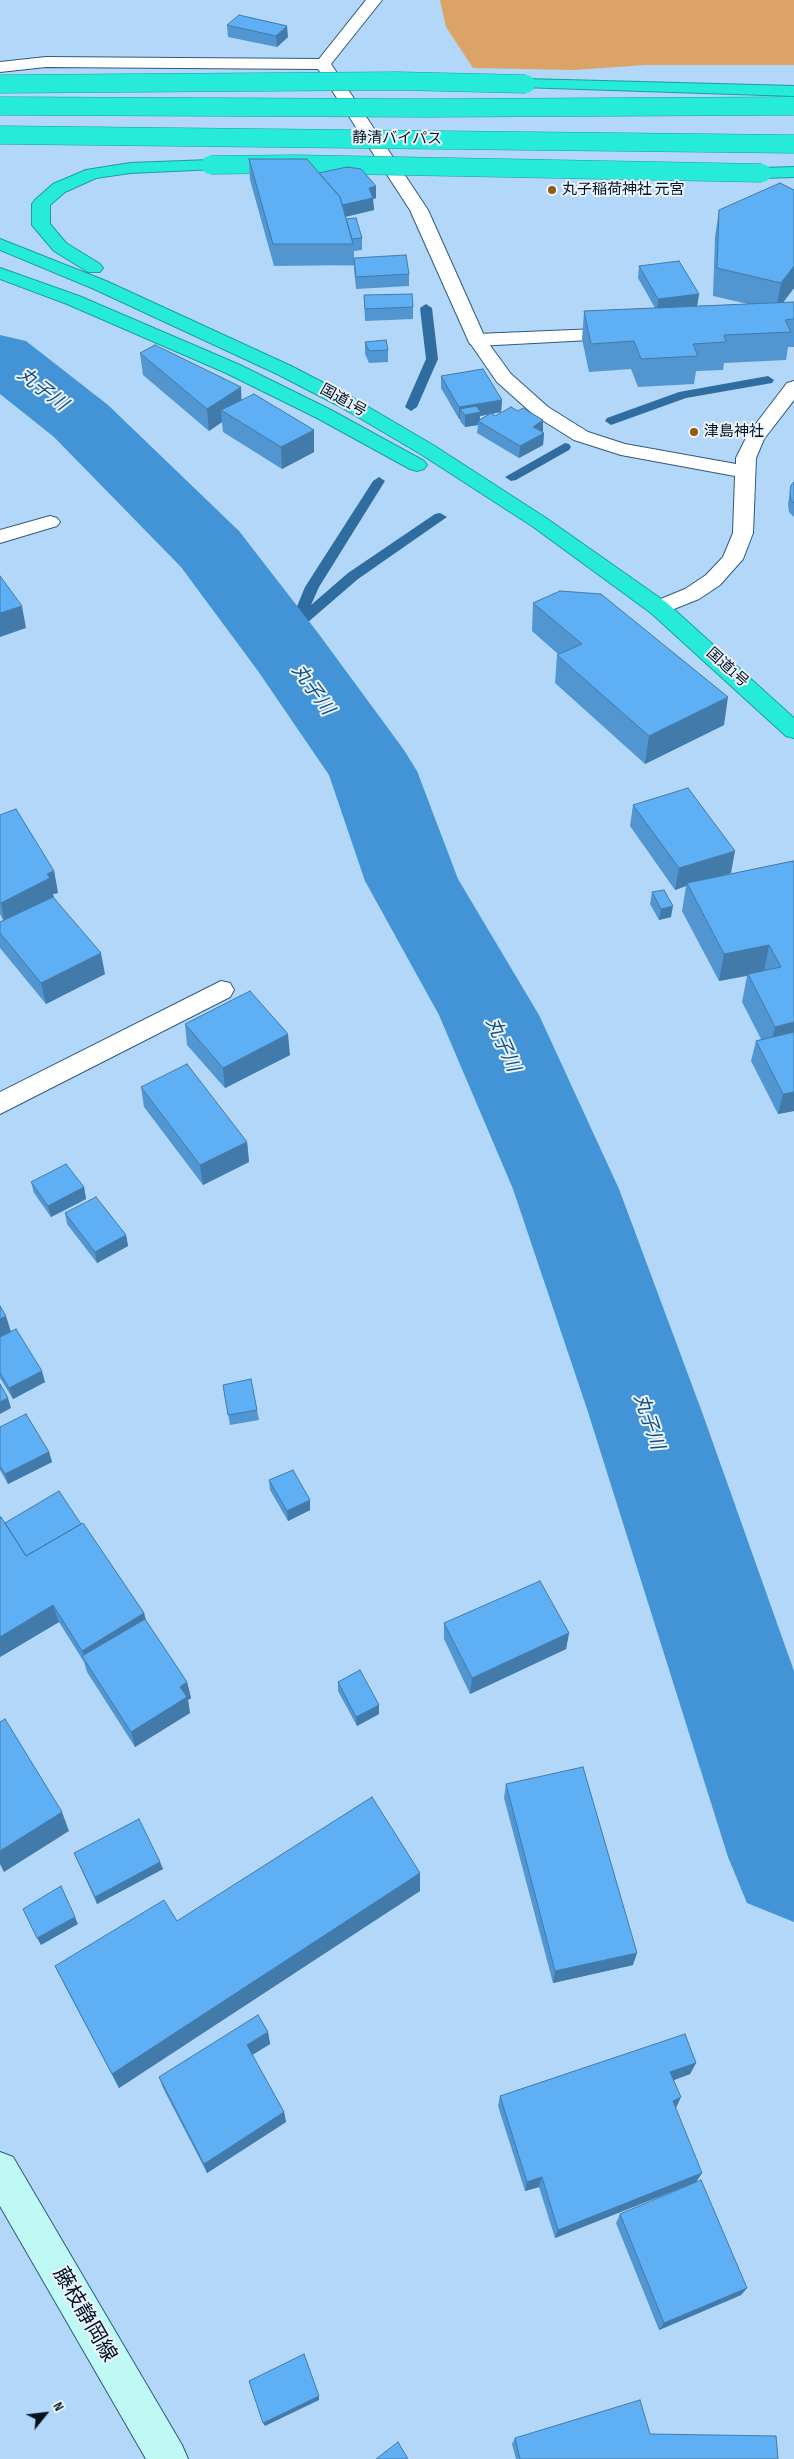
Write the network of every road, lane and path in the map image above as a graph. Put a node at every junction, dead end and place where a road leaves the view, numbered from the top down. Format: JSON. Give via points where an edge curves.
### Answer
{"nodes":[{"id":1,"x":374,"y":0,"type":"edge"},
{"id":2,"x":323,"y":64,"type":"junction"},
{"id":3,"x":0,"y":67,"type":"edge"},
{"id":4,"x":0,"y":84,"type":"edge"},
{"id":5,"x":794,"y":91,"type":"edge"},
{"id":6,"x":0,"y":106,"type":"edge"},
{"id":7,"x":794,"y":106,"type":"edge"},
{"id":8,"x":0,"y":135,"type":"edge"},
{"id":9,"x":794,"y":144,"type":"edge"},
{"id":10,"x":794,"y":172,"type":"edge"},
{"id":11,"x":0,"y":244,"type":"edge"},
{"id":12,"x":0,"y":273,"type":"edge"},
{"id":13,"x":636,"y":334,"type":"edge"},
{"id":14,"x":208,"y":335,"type":"junction"},
{"id":15,"x":477,"y":340,"type":"junction"},
{"id":16,"x":794,"y":387,"type":"edge"},
{"id":17,"x":744,"y":472,"type":"junction"},
{"id":18,"x":50,"y":522,"type":"dead end"},
{"id":19,"x":0,"y":538,"type":"edge"},
{"id":20,"x":659,"y":608,"type":"junction"},
{"id":21,"x":794,"y":731,"type":"edge"},
{"id":22,"x":221,"y":990,"type":"dead end"},
{"id":23,"x":0,"y":1104,"type":"edge"},
{"id":24,"x":0,"y":2170,"type":"edge"},
{"id":25,"x":168,"y":2459,"type":"edge"}],
"edges":[{"from":1,"to":2,"type":"street"},
{"from":2,"to":3,"type":"street","via":[[46,62]]},
{"from":2,"to":15,"type":"street","via":[[418,210]]},
{"from":4,"to":5,"type":"highway","bridge":true,"via":[[398,80]]},
{"from":6,"to":7,"type":"highway","name":"静清バイパス","bridge":true},
{"from":8,"to":9,"type":"highway","name":"静清バイパス","bridge":true},
{"from":10,"to":14,"type":"highway","bridge":true,"via":[[210,164],[130,168],[92,174],[59,188],[42,204],[42,225],[60,247]]},
{"from":11,"to":14,"type":"highway","name":"国道1号","via":[[100,285]]},
{"from":12,"to":20,"type":"highway","name":"国道1号","via":[[73,300],[232,369],[324,414],[409,460],[496,515]]},
{"from":13,"to":15,"type":"street"},
{"from":14,"to":20,"type":"highway","name":"国道1号","via":[[315,386],[426,449],[539,522]]},
{"from":15,"to":17,"type":"street","via":[[504,378],[541,411],[581,436],[621,449]]},
{"from":16,"to":17,"type":"street","via":[[755,438]]},
{"from":17,"to":20,"type":"street","via":[[742,533],[733,559],[713,580]]},
{"from":18,"to":19,"type":"street"},
{"from":20,"to":21,"type":"highway","name":"国道1号"},
{"from":22,"to":23,"type":"street"},
{"from":24,"to":25,"type":"main road","name":"藤枝静岡線"}]}
